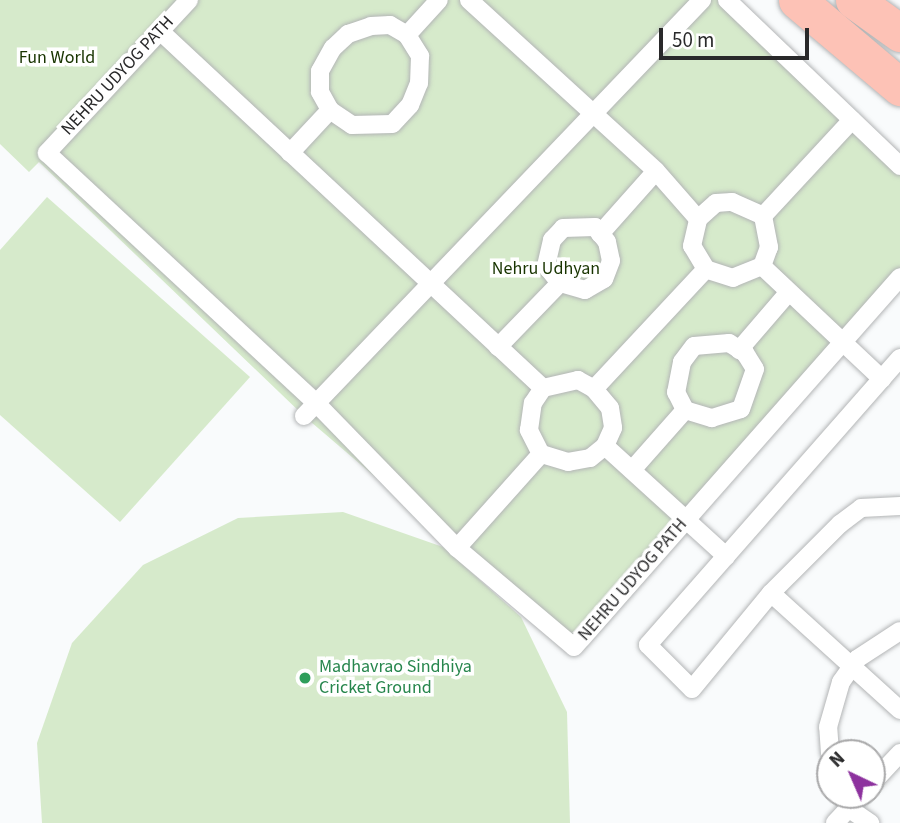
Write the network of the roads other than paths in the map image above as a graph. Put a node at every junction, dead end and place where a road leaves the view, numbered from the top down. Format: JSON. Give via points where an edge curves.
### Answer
{"nodes":[{"id":1,"x":189,"y":0,"type":"edge"},
{"id":2,"x":439,"y":0,"type":"edge"},
{"id":3,"x":469,"y":0,"type":"edge"},
{"id":4,"x":702,"y":0,"type":"edge"},
{"id":5,"x":727,"y":0,"type":"edge"},
{"id":6,"x":797,"y":0,"type":"edge"},
{"id":7,"x":854,"y":0,"type":"edge"},
{"id":8,"x":894,"y":27,"type":"edge"},
{"id":9,"x":160,"y":31,"type":"junction"},
{"id":10,"x":407,"y":35,"type":"junction"},
{"id":11,"x":900,"y":87,"type":"edge"},
{"id":12,"x":330,"y":110,"type":"junction"},
{"id":13,"x":595,"y":114,"type":"junction"},
{"id":14,"x":852,"y":120,"type":"junction"},
{"id":15,"x":290,"y":153,"type":"junction"},
{"id":16,"x":900,"y":166,"type":"edge"},
{"id":17,"x":656,"y":171,"type":"junction"},
{"id":18,"x":763,"y":216,"type":"junction"},
{"id":19,"x":698,"y":219,"type":"junction"},
{"id":20,"x":600,"y":234,"type":"junction"},
{"id":21,"x":762,"y":266,"type":"junction"},
{"id":22,"x":706,"y":269,"type":"junction"},
{"id":23,"x":900,"y":277,"type":"edge"},
{"id":24,"x":560,"y":283,"type":"junction"},
{"id":25,"x":431,"y":286,"type":"junction"},
{"id":26,"x":788,"y":293,"type":"junction"},
{"id":27,"x":498,"y":347,"type":"junction"},
{"id":28,"x":739,"y":350,"type":"junction"},
{"id":29,"x":900,"y":358,"type":"edge"},
{"id":30,"x":882,"y":379,"type":"junction"},
{"id":31,"x":542,"y":388,"type":"junction"},
{"id":32,"x":594,"y":389,"type":"junction"},
{"id":33,"x":310,"y":410,"type":"junction"},
{"id":34,"x":685,"y":410,"type":"junction"},
{"id":35,"x":605,"y":446,"type":"junction"},
{"id":36,"x":541,"y":453,"type":"junction"},
{"id":37,"x":632,"y":470,"type":"junction"},
{"id":38,"x":900,"y":506,"type":"edge"},
{"id":39,"x":686,"y":520,"type":"junction"},
{"id":40,"x":457,"y":548,"type":"junction"},
{"id":41,"x":726,"y":556,"type":"junction"},
{"id":42,"x":771,"y":593,"type":"junction"},
{"id":43,"x":900,"y":631,"type":"edge"},
{"id":44,"x":850,"y":667,"type":"junction"},
{"id":45,"x":900,"y":710,"type":"edge"},
{"id":46,"x":829,"y":739,"type":"edge"},
{"id":47,"x":900,"y":753,"type":"edge"},
{"id":48,"x":886,"y":768,"type":"edge"},
{"id":49,"x":859,"y":809,"type":"edge"},
{"id":50,"x":870,"y":823,"type":"edge"}],
"edges":[{"from":1,"to":9,"type":"street","name":"NEHRU UDYOG PATH"},
{"from":2,"to":10,"type":"street"},
{"from":3,"to":13,"type":"street"},
{"from":4,"to":13,"type":"street"},
{"from":5,"to":14,"type":"street"},
{"from":6,"to":11,"type":"main road"},
{"from":7,"to":8,"type":"main road"},
{"from":9,"to":15,"type":"street"},
{"from":9,"to":33,"type":"street","name":"NEHRU UDYOG PATH","via":[[47,153]]},
{"from":10,"to":12,"type":"street","via":[[390,25],[371,26],[348,34],[333,48],[320,71],[320,92]]},
{"from":10,"to":12,"type":"street","via":[[420,56],[419,83],[410,105],[392,124],[352,125]]},
{"from":12,"to":15,"type":"street"},
{"from":13,"to":17,"type":"street"},
{"from":13,"to":25,"type":"street"},
{"from":14,"to":16,"type":"street"},
{"from":14,"to":18,"type":"street"},
{"from":15,"to":25,"type":"street"},
{"from":17,"to":19,"type":"street"},
{"from":17,"to":20,"type":"street"},
{"from":18,"to":19,"type":"street","via":[[732,202],[716,203]]},
{"from":18,"to":21,"type":"street","via":[[769,247]]},
{"from":19,"to":22,"type":"street","via":[[692,246]]},
{"from":20,"to":24,"type":"street","via":[[611,261],[604,279],[585,290]]},
{"from":20,"to":24,"type":"street","via":[[579,225],[563,228],[552,240],[546,266]]},
{"from":21,"to":22,"type":"street","via":[[733,278]]},
{"from":21,"to":26,"type":"street"},
{"from":22,"to":32,"type":"street"},
{"from":23,"to":39,"type":"street","name":"NEHRU UDYOG PATH"},
{"from":24,"to":27,"type":"street"},
{"from":25,"to":27,"type":"street"},
{"from":25,"to":33,"type":"street"},
{"from":26,"to":28,"type":"street"},
{"from":26,"to":30,"type":"street"},
{"from":27,"to":31,"type":"street"},
{"from":28,"to":34,"type":"street","via":[[713,341],[694,346],[682,362],[676,392]]},
{"from":28,"to":34,"type":"street","via":[[755,369],[741,409],[712,418]]},
{"from":29,"to":30,"type":"street"},
{"from":30,"to":41,"type":"street"},
{"from":31,"to":32,"type":"street","via":[[578,380]]},
{"from":31,"to":36,"type":"street","via":[[533,403],[529,430]]},
{"from":32,"to":35,"type":"street","via":[[610,408],[613,428]]},
{"from":33,"to":40,"type":"street","name":"NEHRU UDYOG PATH"},
{"from":34,"to":37,"type":"street"},
{"from":35,"to":36,"type":"street","via":[[590,458],[568,462]]},
{"from":35,"to":37,"type":"street"},
{"from":36,"to":40,"type":"street"},
{"from":37,"to":39,"type":"street"},
{"from":38,"to":42,"type":"street","via":[[860,508]]},
{"from":39,"to":40,"type":"street","name":"NEHRU UDYOG PATH","via":[[574,647]]},
{"from":39,"to":41,"type":"street"},
{"from":41,"to":42,"type":"street","via":[[648,645],[692,689]]},
{"from":42,"to":44,"type":"street"},
{"from":43,"to":44,"type":"street"},
{"from":44,"to":45,"type":"street"},
{"from":44,"to":46,"type":"street","via":[[828,727]]},
{"from":47,"to":48,"type":"street"},
{"from":49,"to":50,"type":"street"}]}
